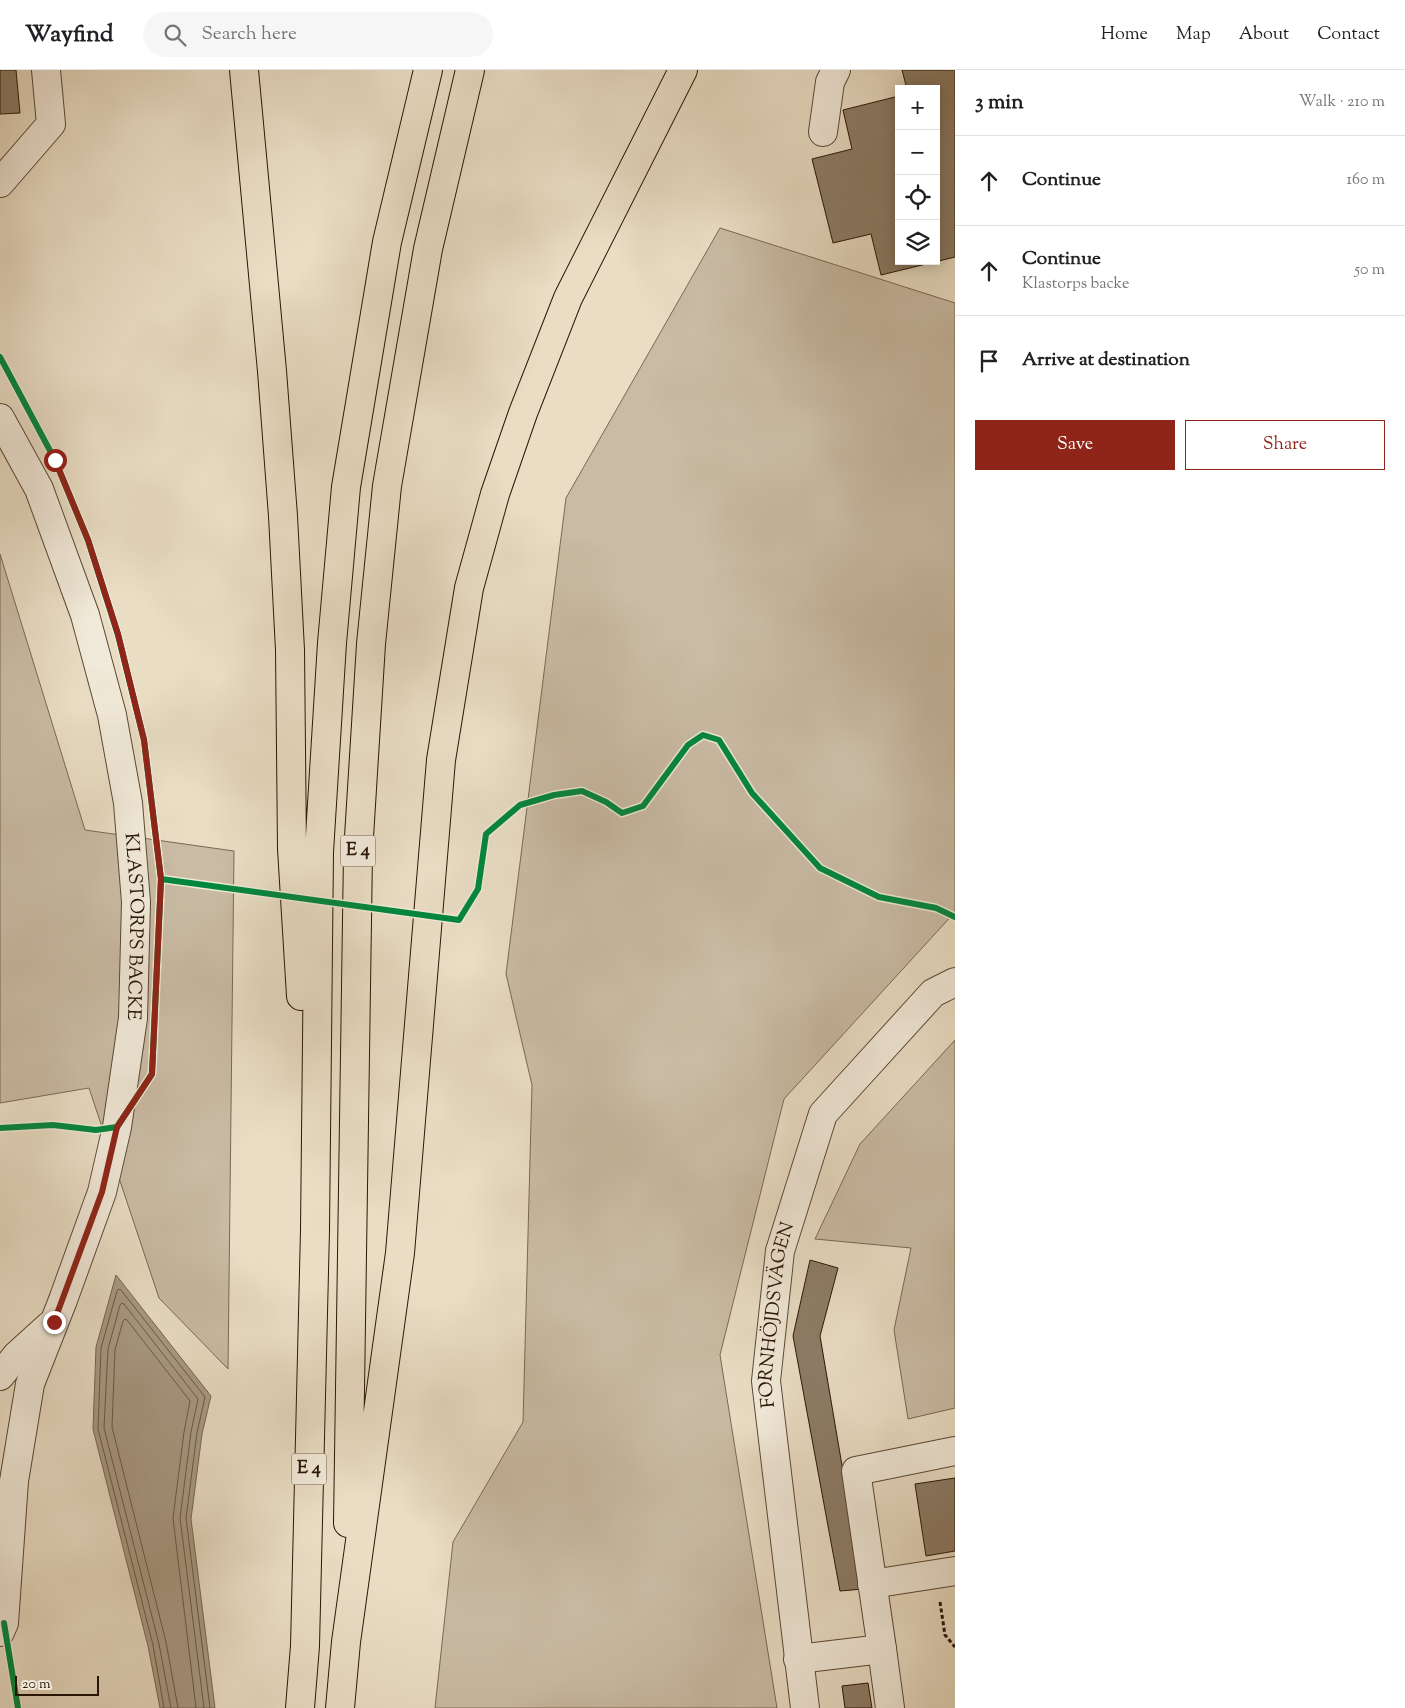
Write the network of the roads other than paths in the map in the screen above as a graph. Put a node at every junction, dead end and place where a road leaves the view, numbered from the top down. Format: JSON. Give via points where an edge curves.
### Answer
{"nodes":[{"id":1,"x":46,"y":70,"type":"edge"},
{"id":2,"x":244,"y":70,"type":"edge"},
{"id":3,"x":428,"y":70,"type":"edge"},
{"id":4,"x":470,"y":70,"type":"edge"},
{"id":5,"x":683,"y":70,"type":"edge"},
{"id":6,"x":836,"y":70,"type":"edge"},
{"id":7,"x":823,"y":132,"type":"dead end"},
{"id":8,"x":0,"y":183,"type":"edge"},
{"id":9,"x":0,"y":418,"type":"edge"},
{"id":10,"x":955,"y":982,"type":"edge"},
{"id":11,"x":315,"y":1230,"type":"junction"},
{"id":12,"x":54,"y":1322,"type":"junction"},
{"id":13,"x":0,"y":1376,"type":"edge"},
{"id":14,"x":955,"y":1451,"type":"edge"},
{"id":15,"x":946,"y":1573,"type":"edge"},
{"id":16,"x":872,"y":1584,"type":"junction"},
{"id":17,"x":2,"y":1628,"type":"edge"},
{"id":18,"x":346,"y":1642,"type":"junction"},
{"id":19,"x":882,"y":1649,"type":"junction"},
{"id":20,"x":798,"y":1658,"type":"junction"},
{"id":21,"x":300,"y":1708,"type":"edge"},
{"id":22,"x":340,"y":1708,"type":"edge"},
{"id":23,"x":805,"y":1708,"type":"edge"},
{"id":24,"x":890,"y":1708,"type":"edge"}],
"edges":[{"from":1,"to":8,"type":"street","via":[[51,124]]},
{"from":2,"to":11,"type":"highway","via":[[283,516],[290,650],[292,849]]},
{"from":3,"to":11,"type":"highway","number":"E 4","via":[[387,242],[346,487],[319,852]]},
{"from":4,"to":18,"type":"highway","number":"E 4","via":[[424,269],[387,486],[371,644],[358,853]]},
{"from":5,"to":18,"type":"highway","via":[[568,298],[522,412],[469,588],[441,760],[400,1253]]},
{"from":6,"to":7,"type":"street","via":[[830,82]]},
{"from":9,"to":12,"type":"street","name":"KLASTORPS BACKE","via":[[39,489],[85,615],[112,715],[128,804],[136,902],[133,1018],[117,1127],[102,1192]]},
{"from":10,"to":20,"type":"street","name":"FORNHÖJDSVÄGEN","via":[[933,994],[823,1114],[780,1251],[766,1382]]},
{"from":11,"to":21,"type":"highway","number":"E 4","via":[[305,1646]]},
{"from":12,"to":13,"type":"street","via":[[17,1355]]},
{"from":12,"to":17,"type":"street","name":"KLASTORPS BACKE","via":[[28,1394],[14,1481]]},
{"from":14,"to":16,"type":"street","via":[[856,1471]]},
{"from":15,"to":16,"type":"street"},
{"from":16,"to":19,"type":"street"},
{"from":18,"to":22,"type":"highway","number":"E 4"},
{"from":19,"to":20,"type":"street"},
{"from":19,"to":24,"type":"street"},
{"from":20,"to":23,"type":"street","name":"FORNHÖJDSVÄGEN"}]}
